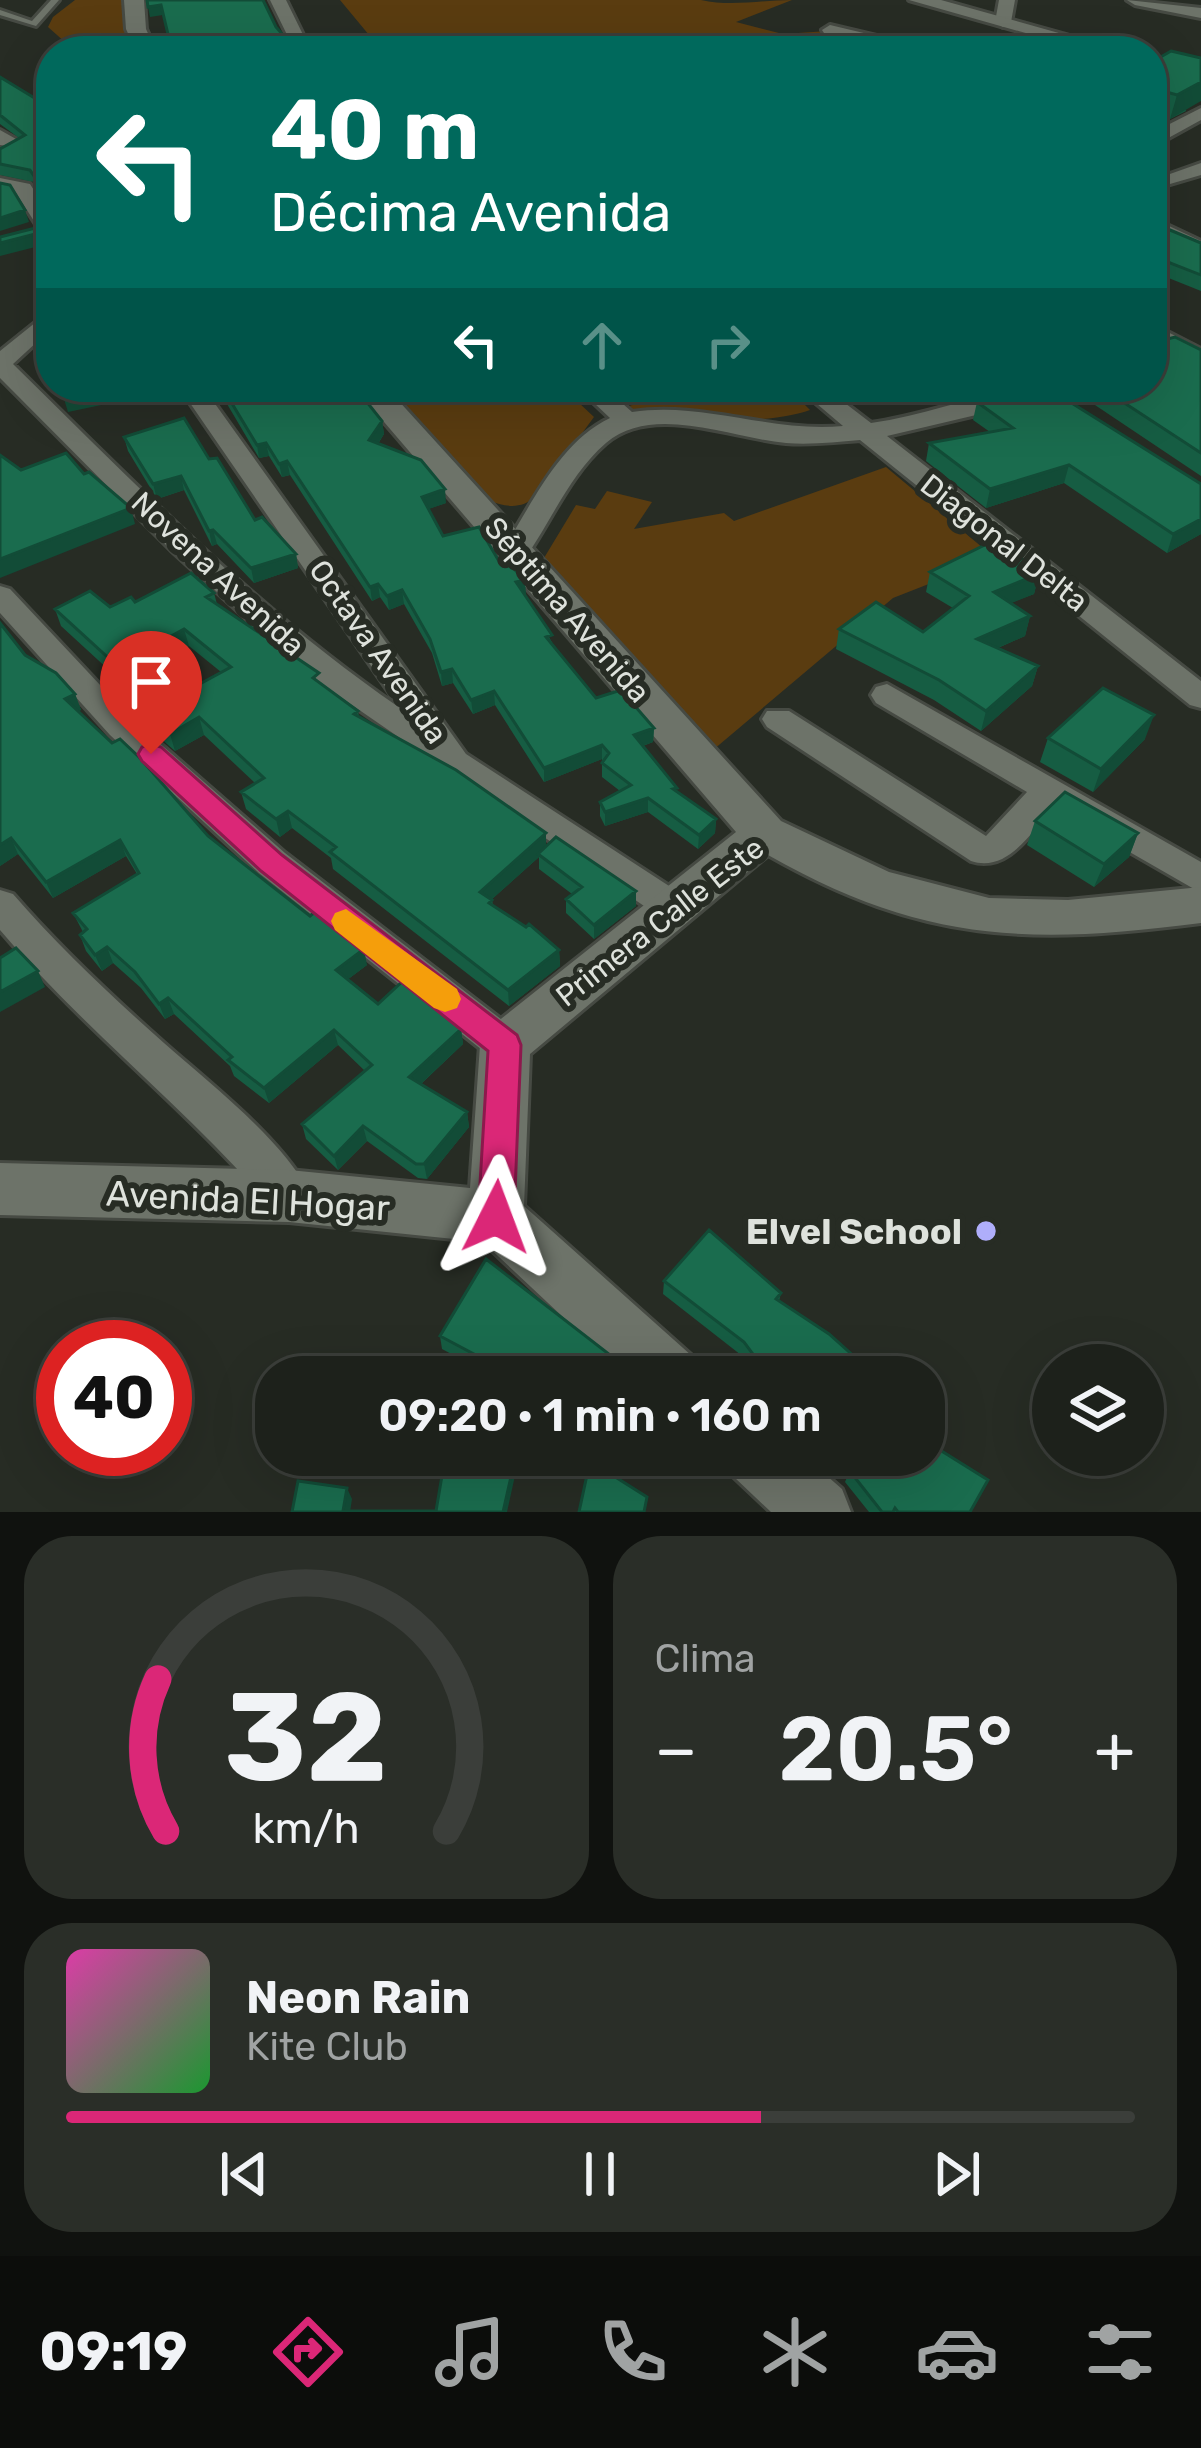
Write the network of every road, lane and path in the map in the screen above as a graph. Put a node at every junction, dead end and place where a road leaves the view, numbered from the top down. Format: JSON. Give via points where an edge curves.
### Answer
{"nodes":[{"id":1,"x":22,"y":0,"type":"edge"},
{"id":2,"x":56,"y":0,"type":"edge"},
{"id":3,"x":134,"y":0,"type":"edge"},
{"id":4,"x":278,"y":0,"type":"edge"},
{"id":5,"x":919,"y":0,"type":"edge"},
{"id":6,"x":1007,"y":0,"type":"edge"},
{"id":7,"x":1135,"y":0,"type":"edge"},
{"id":8,"x":0,"y":10,"type":"edge"},
{"id":9,"x":1201,"y":13,"type":"edge"},
{"id":10,"x":1004,"y":22,"type":"junction"},
{"id":11,"x":830,"y":30,"type":"dead end"},
{"id":12,"x":139,"y":36,"type":"edge"},
{"id":13,"x":296,"y":36,"type":"edge"},
{"id":14,"x":856,"y":36,"type":"edge"},
{"id":15,"x":1057,"y":36,"type":"edge"},
{"id":16,"x":1201,"y":113,"type":"edge"},
{"id":17,"x":1167,"y":132,"type":"edge"},
{"id":18,"x":1201,"y":169,"type":"edge"},
{"id":19,"x":1167,"y":179,"type":"edge"},
{"id":20,"x":0,"y":184,"type":"edge"},
{"id":21,"x":36,"y":213,"type":"edge"},
{"id":22,"x":1167,"y":232,"type":"edge"},
{"id":23,"x":1201,"y":249,"type":"edge"},
{"id":24,"x":36,"y":331,"type":"edge"},
{"id":25,"x":1201,"y":334,"type":"edge"},
{"id":26,"x":1167,"y":337,"type":"edge"},
{"id":27,"x":1167,"y":343,"type":"edge"},
{"id":28,"x":1201,"y":359,"type":"edge"},
{"id":29,"x":0,"y":364,"type":"edge"},
{"id":30,"x":36,"y":400,"type":"edge"},
{"id":31,"x":38,"y":402,"type":"edge"},
{"id":32,"x":202,"y":402,"type":"edge"},
{"id":33,"x":382,"y":402,"type":"edge"},
{"id":34,"x":606,"y":402,"type":"edge"},
{"id":35,"x":827,"y":402,"type":"edge"},
{"id":36,"x":993,"y":402,"type":"edge"},
{"id":37,"x":1063,"y":402,"type":"edge"},
{"id":38,"x":1066,"y":404,"type":"edge"},
{"id":39,"x":627,"y":420,"type":"junction"},
{"id":40,"x":862,"y":432,"type":"junction"},
{"id":41,"x":516,"y":551,"type":"junction"},
{"id":42,"x":0,"y":595,"type":"edge"},
{"id":43,"x":886,"y":695,"type":"dead end"},
{"id":44,"x":1201,"y":698,"type":"edge"},
{"id":45,"x":778,"y":719,"type":"dead end"},
{"id":46,"x":454,"y":762,"type":"junction"},
{"id":47,"x":1048,"y":791,"type":"junction"},
{"id":48,"x":765,"y":832,"type":"junction"},
{"id":49,"x":1201,"y":880,"type":"edge"},
{"id":50,"x":0,"y":904,"type":"edge"},
{"id":51,"x":1201,"y":905,"type":"edge"},
{"id":52,"x":673,"y":907,"type":"junction"},
{"id":53,"x":505,"y":1045,"type":"junction"},
{"id":54,"x":0,"y":1189,"type":"edge"},
{"id":55,"x":289,"y":1196,"type":"junction"},
{"id":56,"x":496,"y":1217,"type":"junction"},
{"id":57,"x":648,"y":1356,"type":"edge"},
{"id":58,"x":779,"y":1476,"type":"edge"},
{"id":59,"x":819,"y":1512,"type":"edge"}],
"edges":[{"from":1,"to":8,"type":"lane"},
{"from":2,"to":8,"type":"lane","via":[[33,25]]},
{"from":3,"to":12,"type":"street"},
{"from":4,"to":13,"type":"street"},
{"from":5,"to":10,"type":"street"},
{"from":6,"to":10,"type":"street"},
{"from":7,"to":9,"type":"street"},
{"from":10,"to":15,"type":"street"},
{"from":11,"to":14,"type":"street"},
{"from":16,"to":17,"type":"street"},
{"from":18,"to":19,"type":"street"},
{"from":20,"to":21,"type":"street","via":[[23,188]]},
{"from":22,"to":23,"type":"street"},
{"from":24,"to":29,"type":"street"},
{"from":25,"to":26,"type":"street"},
{"from":27,"to":28,"type":"street"},
{"from":29,"to":30,"type":"street","name":"Novena Avenida"},
{"from":31,"to":46,"type":"street","name":"Novena Avenida","via":[[318,667]]},
{"from":32,"to":46,"type":"street","name":"Octava Avenida"},
{"from":33,"to":41,"type":"street","name":"Séptima Avenida"},
{"from":34,"to":39,"type":"street"},
{"from":35,"to":40,"type":"street","name":"Diagonal Delta"},
{"from":36,"to":40,"type":"street"},
{"from":37,"to":38,"type":"street"},
{"from":39,"to":40,"type":"street","via":[[798,436]]},
{"from":39,"to":41,"type":"street","via":[[582,449]]},
{"from":40,"to":44,"type":"street","name":"Diagonal Delta"},
{"from":41,"to":48,"type":"street","name":"Séptima Avenida"},
{"from":42,"to":53,"type":"street","via":[[121,727],[272,863]]},
{"from":43,"to":47,"type":"street"},
{"from":45,"to":47,"type":"street","via":[[983,852],[995,849]]},
{"from":46,"to":52,"type":"street","name":"Octava Avenida"},
{"from":47,"to":49,"type":"street"},
{"from":48,"to":51,"type":"street","name":"Primera Calle Este","via":[[879,886],[990,916],[1072,918]]},
{"from":48,"to":52,"type":"street","name":"Primera Calle Este"},
{"from":50,"to":55,"type":"street","via":[[32,946],[244,1140]]},
{"from":52,"to":53,"type":"street","name":"Primera Calle Este"},
{"from":53,"to":56,"type":"street"},
{"from":54,"to":55,"type":"street","name":"Avenida El Hogar"},
{"from":55,"to":56,"type":"street","name":"Avenida El Hogar"},
{"from":56,"to":57,"type":"street"},
{"from":58,"to":59,"type":"street"}]}
